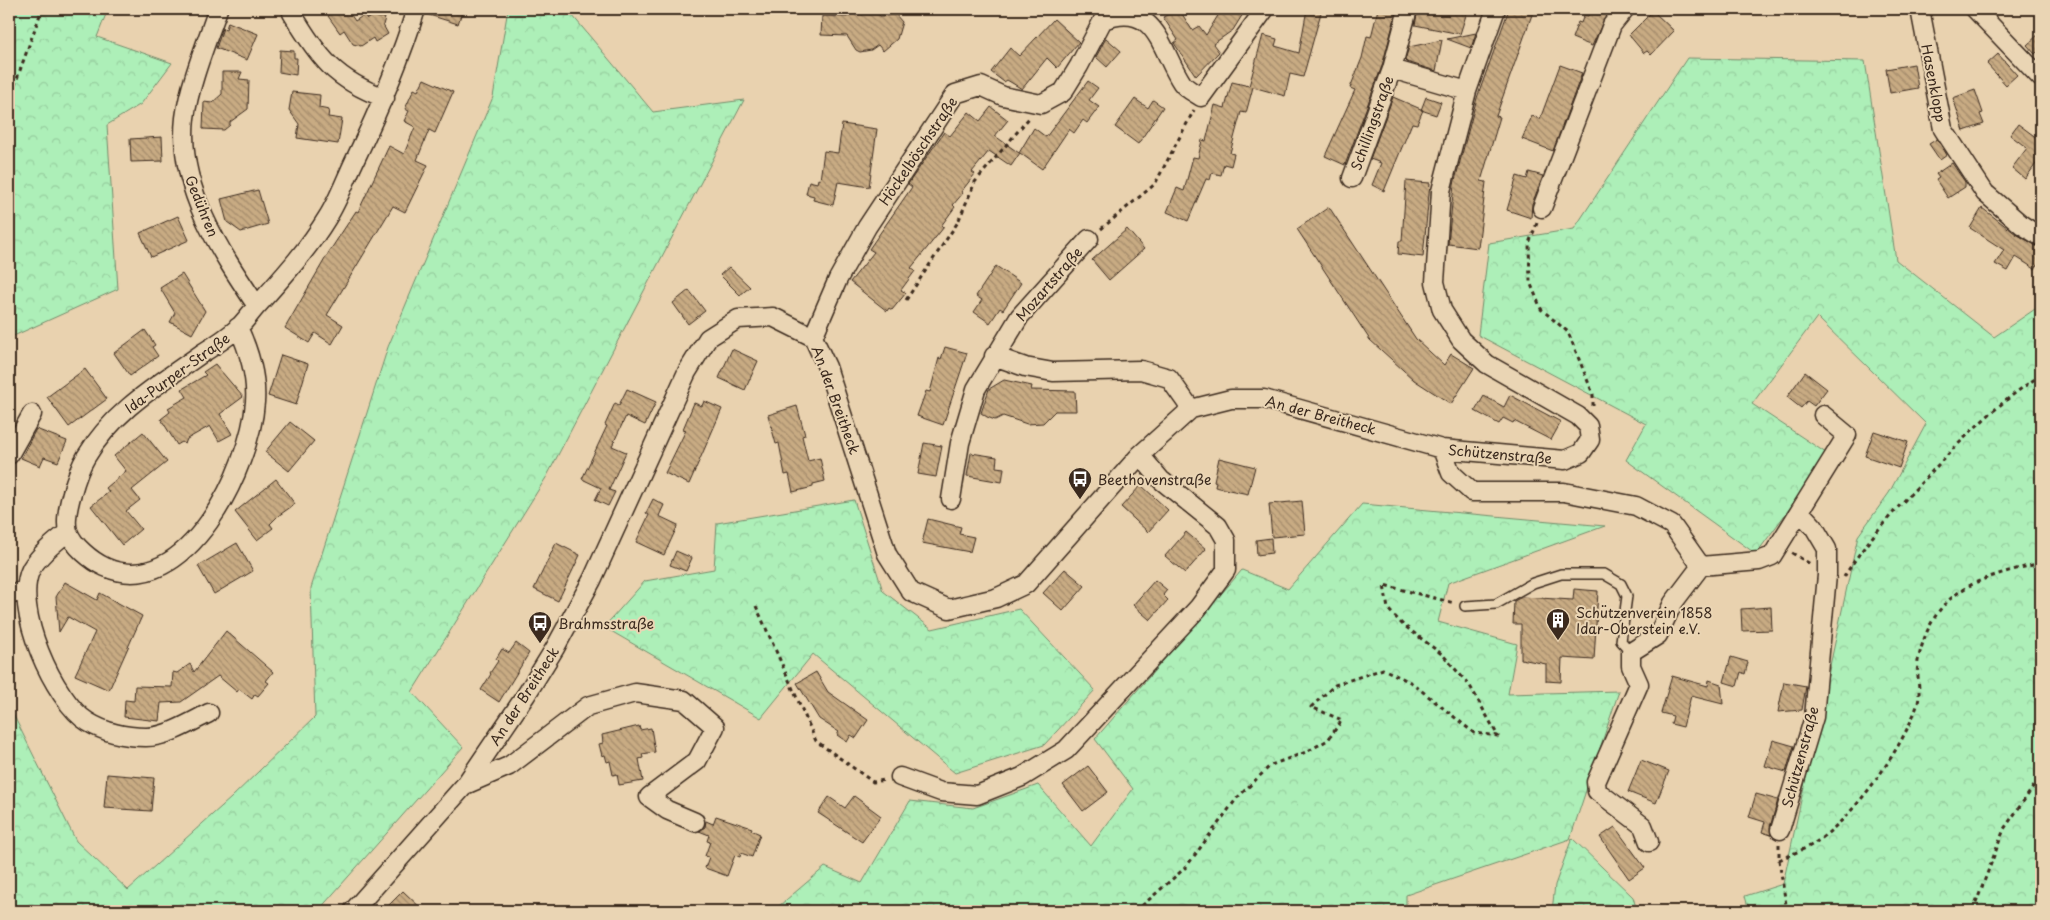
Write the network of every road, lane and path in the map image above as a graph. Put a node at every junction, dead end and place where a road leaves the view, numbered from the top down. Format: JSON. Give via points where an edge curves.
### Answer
{"nodes":[{"id":1,"x":42,"y":9,"type":"edge"},
{"id":2,"x":218,"y":9,"type":"edge"},
{"id":3,"x":416,"y":9,"type":"edge"},
{"id":4,"x":1408,"y":9,"type":"edge"},
{"id":5,"x":1496,"y":9,"type":"edge"},
{"id":6,"x":1625,"y":9,"type":"edge"},
{"id":7,"x":1920,"y":9,"type":"edge"},
{"id":8,"x":1975,"y":9,"type":"edge"},
{"id":9,"x":1263,"y":10,"type":"edge"},
{"id":10,"x":292,"y":13,"type":"dead end"},
{"id":11,"x":1392,"y":69,"type":"junction"},
{"id":12,"x":2041,"y":78,"type":"edge"},
{"id":13,"x":1467,"y":91,"type":"junction"},
{"id":14,"x":1201,"y":97,"type":"junction"},
{"id":15,"x":385,"y":98,"type":"junction"},
{"id":16,"x":9,"y":101,"type":"edge"},
{"id":17,"x":1041,"y":104,"type":"junction"},
{"id":18,"x":1352,"y":178,"type":"dead end"},
{"id":19,"x":1542,"y":208,"type":"joint"},
{"id":20,"x":2041,"y":237,"type":"edge"},
{"id":21,"x":1089,"y":239,"type":"joint"},
{"id":22,"x":906,"y":300,"type":"dead end"},
{"id":23,"x":257,"y":306,"type":"junction"},
{"id":24,"x":238,"y":327,"type":"junction"},
{"id":25,"x":813,"y":337,"type":"junction"},
{"id":26,"x":994,"y":356,"type":"junction"},
{"id":27,"x":2041,"y":376,"type":"edge"},
{"id":28,"x":1191,"y":408,"type":"junction"},
{"id":29,"x":32,"y":414,"type":"dead end"},
{"id":30,"x":1823,"y":415,"type":"dead end"},
{"id":31,"x":1588,"y":426,"type":"junction"},
{"id":32,"x":1442,"y":449,"type":"junction"},
{"id":33,"x":9,"y":455,"type":"edge"},
{"id":34,"x":1140,"y":455,"type":"junction"},
{"id":35,"x":952,"y":499,"type":"dead end"},
{"id":36,"x":1800,"y":512,"type":"junction"},
{"id":37,"x":68,"y":532,"type":"junction"},
{"id":38,"x":1778,"y":546,"type":"junction"},
{"id":39,"x":2041,"y":562,"type":"edge"},
{"id":40,"x":1701,"y":566,"type":"junction"},
{"id":41,"x":1827,"y":580,"type":"junction"},
{"id":42,"x":26,"y":589,"type":"junction"},
{"id":43,"x":9,"y":595,"type":"edge"},
{"id":44,"x":756,"y":606,"type":"dead end"},
{"id":45,"x":1465,"y":606,"type":"joint"},
{"id":46,"x":1631,"y":652,"type":"junction"},
{"id":47,"x":210,"y":713,"type":"dead end"},
{"id":48,"x":2041,"y":776,"type":"edge"},
{"id":49,"x":900,"y":777,"type":"joint"},
{"id":50,"x":465,"y":785,"type":"junction"},
{"id":51,"x":695,"y":822,"type":"dead end"},
{"id":52,"x":1780,"y":830,"type":"joint"},
{"id":53,"x":1649,"y":842,"type":"dead end"},
{"id":54,"x":1779,"y":860,"type":"junction"},
{"id":55,"x":353,"y":911,"type":"edge"},
{"id":56,"x":1136,"y":911,"type":"edge"},
{"id":57,"x":1786,"y":911,"type":"edge"},
{"id":58,"x":1973,"y":911,"type":"edge"}],
"edges":[{"from":1,"to":16,"type":"path"},
{"from":2,"to":23,"type":"street","name":"Gedühren","via":[[185,118],[187,170],[206,220],[230,266]]},
{"from":3,"to":15,"type":"street","name":"Ida-Purper-Straße"},
{"from":4,"to":11,"type":"street","name":"Schillingstraße"},
{"from":5,"to":13,"type":"street"},
{"from":6,"to":19,"type":"street","via":[[1612,25]]},
{"from":7,"to":20,"type":"street","name":"Hasenklopp","via":[[1944,129],[1985,193]]},
{"from":8,"to":12,"type":"street"},
{"from":9,"to":14,"type":"street"},
{"from":10,"to":15,"type":"street","via":[[313,49],[343,78],[362,90]]},
{"from":11,"to":13,"type":"street","name":"Schillingstraße"},
{"from":11,"to":18,"type":"street","name":"Schillingstraße"},
{"from":13,"to":31,"type":"street","via":[[1441,191],[1435,282],[1442,310],[1461,340],[1487,364],[1578,416]]},
{"from":14,"to":17,"type":"street","via":[[1183,85],[1159,36],[1140,17],[1118,15],[1103,20],[1063,92]]},
{"from":14,"to":21,"type":"path","via":[[1155,184]]},
{"from":15,"to":23,"type":"street","name":"Ida-Purper-Straße","via":[[327,218],[280,282]]},
{"from":17,"to":22,"type":"path","via":[[974,182],[958,222]]},
{"from":17,"to":25,"type":"street","name":"Höckelböschstraße","via":[[1003,96],[981,86],[955,94],[867,227],[838,279]]},
{"from":19,"to":31,"type":"path","via":[[1529,243],[1530,282],[1541,309],[1568,332],[1593,394],[1594,413]]},
{"from":21,"to":26,"type":"street","name":"Mozartstraße","via":[[1020,316]]},
{"from":23,"to":24,"type":"street","name":"Ida-Purper-Straße"},
{"from":24,"to":37,"type":"street","name":"Ida-Purper-Straße","via":[[147,392],[119,414],[100,435],[84,459],[75,482]]},
{"from":24,"to":37,"type":"street","name":"Ida-Purper-Straße","via":[[254,373],[256,400],[252,426],[235,474],[194,541],[178,557],[158,569],[123,572],[90,558]]},
{"from":25,"to":34,"type":"street","name":"An der Breitheck","via":[[830,377],[888,554],[911,592],[948,609],[996,598],[1026,584]]},
{"from":25,"to":50,"type":"street","name":"An der Breitheck","via":[[773,317],[738,319],[708,338],[687,372],[592,580],[526,695]]},
{"from":26,"to":28,"type":"street","via":[[1053,372],[1141,370],[1169,378]]},
{"from":26,"to":35,"type":"street","name":"Mozartstraße","via":[[976,389],[960,443]]},
{"from":27,"to":41,"type":"path","via":[[2020,389],[1954,447],[1860,551],[1842,581]]},
{"from":28,"to":32,"type":"street","name":"An der Breitheck","via":[[1231,399],[1264,399]]},
{"from":28,"to":34,"type":"street","name":"An der Breitheck"},
{"from":29,"to":33,"type":"street"},
{"from":30,"to":36,"type":"street","via":[[1847,435]]},
{"from":31,"to":32,"type":"street","name":"Schützenstraße","via":[[1590,440],[1581,453],[1565,460]]},
{"from":32,"to":40,"type":"street","name":"Schützenstraße","via":[[1451,472],[1472,492],[1564,492],[1636,506],[1672,525]]},
{"from":34,"to":49,"type":"street","via":[[1161,480],[1218,526],[1226,540],[1226,570],[1204,601],[1066,750],[1022,777],[977,795],[941,792]]},
{"from":36,"to":38,"type":"street"},
{"from":36,"to":41,"type":"street","name":"Schützenstraße","via":[[1827,549]]},
{"from":37,"to":42,"type":"street","via":[[42,554],[31,570]]},
{"from":38,"to":40,"type":"street","via":[[1772,556],[1759,561]]},
{"from":38,"to":41,"type":"path"},
{"from":39,"to":54,"type":"path","via":[[1973,583],[1934,615],[1923,638],[1918,666],[1918,704],[1900,744],[1853,809],[1811,845]]},
{"from":40,"to":46,"type":"street","via":[[1673,603],[1658,635]]},
{"from":41,"to":52,"type":"street","name":"Schützenstraße","via":[[1814,716]]},
{"from":42,"to":43,"type":"street"},
{"from":42,"to":47,"type":"street","via":[[35,638],[46,665],[59,690],[87,721],[110,733],[148,737]]},
{"from":44,"to":49,"type":"path","via":[[816,741],[873,782]]},
{"from":45,"to":46,"type":"lane","via":[[1496,604],[1534,583],[1561,574],[1604,574],[1621,584],[1627,596],[1621,641]]},
{"from":45,"to":56,"type":"path","via":[[1384,585],[1388,609],[1402,624],[1443,655],[1465,680],[1498,736],[1474,733],[1412,683],[1383,670],[1335,685],[1311,707],[1342,720],[1328,740],[1271,765],[1237,798],[1186,867]]},
{"from":46,"to":53,"type":"street","via":[[1631,666],[1639,684],[1596,782],[1596,791],[1643,826]]},
{"from":48,"to":58,"type":"path","via":[[2004,829]]},
{"from":50,"to":51,"type":"street","via":[[509,766],[588,706],[635,693],[684,700],[715,727],[696,761],[649,797],[667,810]]},
{"from":50,"to":55,"type":"street","name":"An der Breitheck"},
{"from":52,"to":54,"type":"path"},
{"from":54,"to":57,"type":"path"}]}
